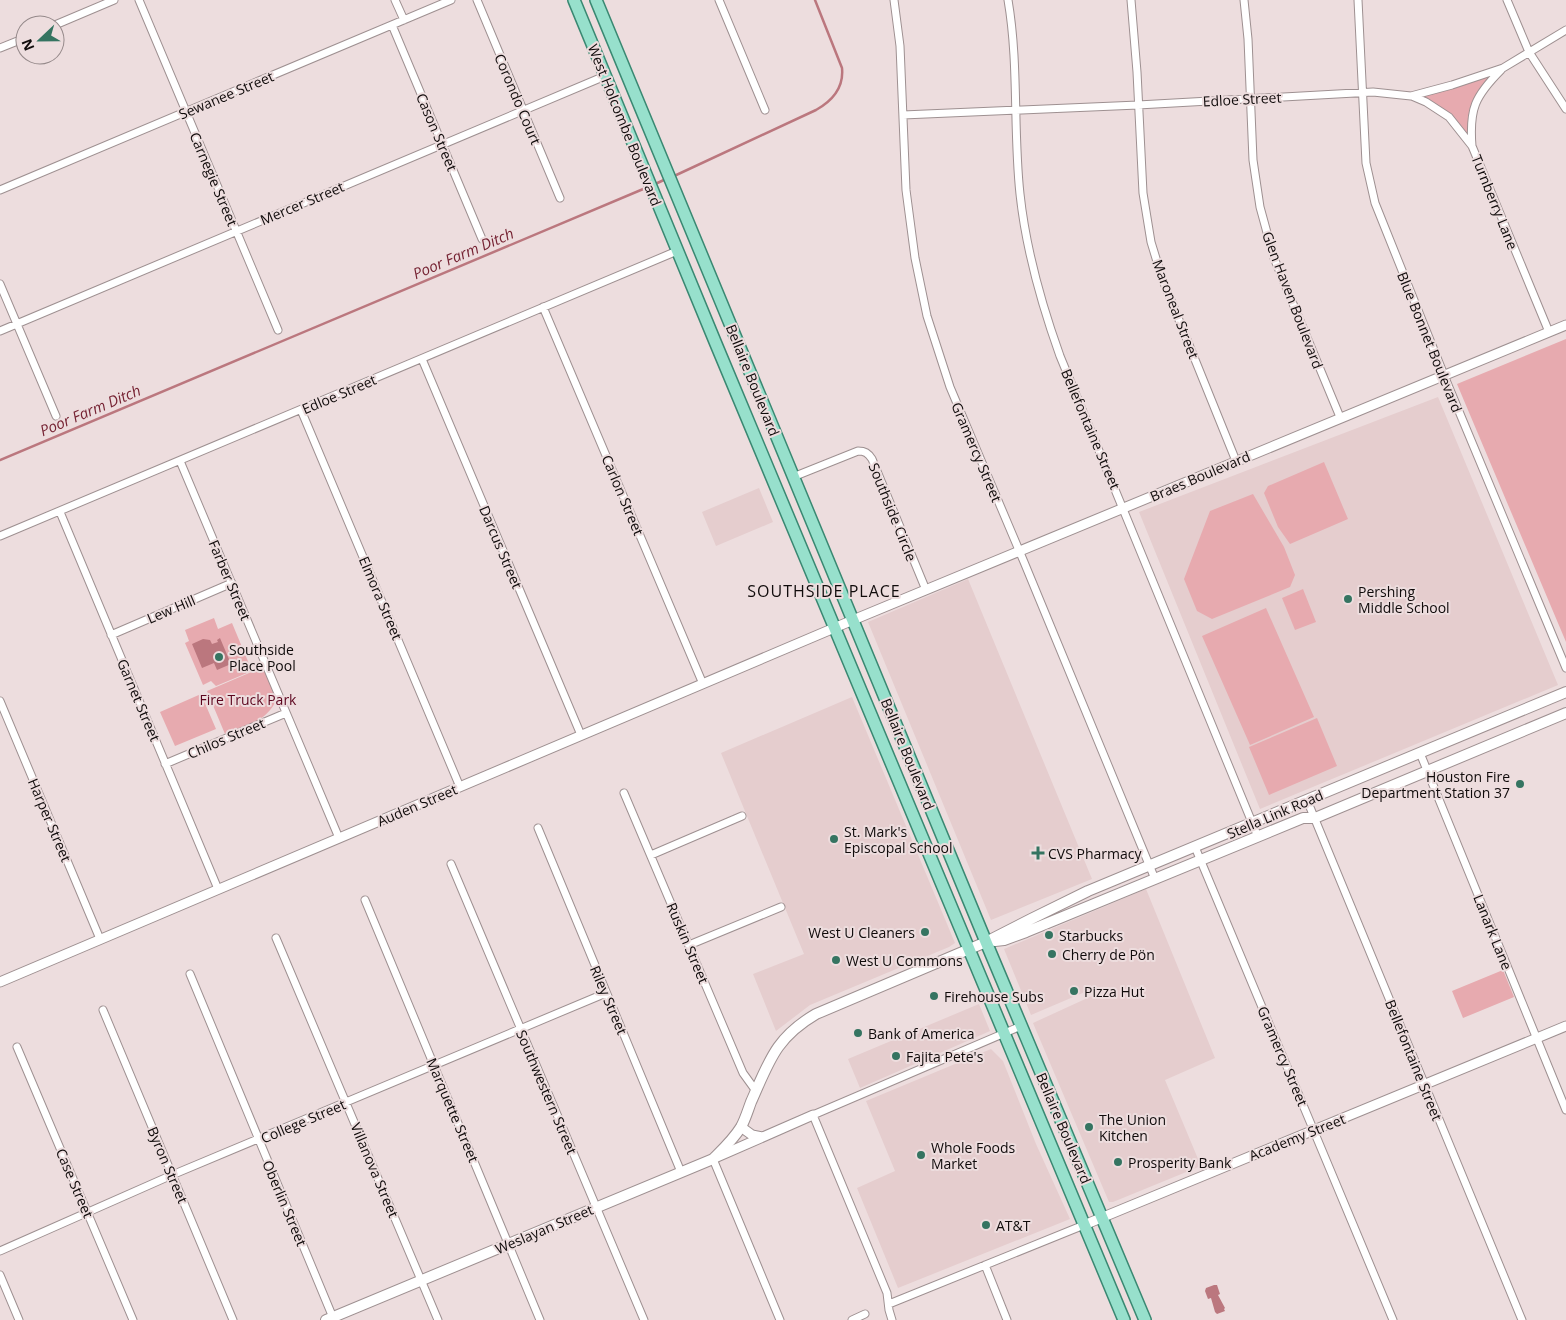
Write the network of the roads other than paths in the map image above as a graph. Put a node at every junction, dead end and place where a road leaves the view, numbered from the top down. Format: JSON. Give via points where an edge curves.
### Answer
{"nodes":[{"id":1,"x":114,"y":0,"type":"edge"},
{"id":2,"x":139,"y":0,"type":"edge"},
{"id":3,"x":395,"y":0,"type":"edge"},
{"id":4,"x":451,"y":0,"type":"edge"},
{"id":5,"x":477,"y":0,"type":"edge"},
{"id":6,"x":574,"y":0,"type":"edge"},
{"id":7,"x":596,"y":0,"type":"edge"},
{"id":8,"x":719,"y":0,"type":"edge"},
{"id":9,"x":894,"y":0,"type":"edge"},
{"id":10,"x":1008,"y":0,"type":"edge"},
{"id":11,"x":1131,"y":0,"type":"edge"},
{"id":12,"x":1244,"y":0,"type":"edge"},
{"id":13,"x":1358,"y":0,"type":"edge"},
{"id":14,"x":1508,"y":0,"type":"edge"},
{"id":15,"x":404,"y":20,"type":"junction"},
{"id":16,"x":65,"y":21,"type":"edge"},
{"id":17,"x":392,"y":25,"type":"junction"},
{"id":18,"x":1566,"y":30,"type":"edge"},
{"id":19,"x":15,"y":42,"type":"edge"},
{"id":20,"x":0,"y":48,"type":"edge"},
{"id":21,"x":1529,"y":52,"type":"junction"},
{"id":22,"x":621,"y":60,"type":"junction"},
{"id":23,"x":1504,"y":68,"type":"junction"},
{"id":24,"x":605,"y":76,"type":"junction"},
{"id":25,"x":1363,"y":93,"type":"junction"},
{"id":26,"x":1411,"y":96,"type":"junction"},
{"id":27,"x":1250,"y":98,"type":"junction"},
{"id":28,"x":1138,"y":105,"type":"junction"},
{"id":29,"x":1566,"y":109,"type":"edge"},
{"id":30,"x":523,"y":110,"type":"junction"},
{"id":31,"x":764,"y":110,"type":"dead end"},
{"id":32,"x":1016,"y":110,"type":"junction"},
{"id":33,"x":186,"y":112,"type":"junction"},
{"id":34,"x":903,"y":115,"type":"junction"},
{"id":35,"x":442,"y":144,"type":"junction"},
{"id":36,"x":1472,"y":146,"type":"junction"},
{"id":37,"x":0,"y":190,"type":"edge"},
{"id":38,"x":560,"y":198,"type":"dead end"},
{"id":39,"x":236,"y":231,"type":"junction"},
{"id":40,"x":482,"y":239,"type":"dead end"},
{"id":41,"x":696,"y":243,"type":"junction"},
{"id":42,"x":677,"y":251,"type":"junction"},
{"id":43,"x":0,"y":284,"type":"edge"},
{"id":44,"x":543,"y":307,"type":"junction"},
{"id":45,"x":17,"y":324,"type":"junction"},
{"id":46,"x":1566,"y":325,"type":"edge"},
{"id":47,"x":278,"y":330,"type":"dead end"},
{"id":48,"x":0,"y":331,"type":"edge"},
{"id":49,"x":1549,"y":332,"type":"junction"},
{"id":50,"x":735,"y":336,"type":"junction"},
{"id":51,"x":716,"y":344,"type":"junction"},
{"id":52,"x":422,"y":359,"type":"junction"},
{"id":53,"x":1444,"y":375,"type":"junction"},
{"id":54,"x":301,"y":410,"type":"junction"},
{"id":55,"x":56,"y":416,"type":"dead end"},
{"id":56,"x":1340,"y":417,"type":"junction"},
{"id":57,"x":781,"y":447,"type":"junction"},
{"id":58,"x":762,"y":455,"type":"junction"},
{"id":59,"x":180,"y":461,"type":"junction"},
{"id":60,"x":1236,"y":461,"type":"junction"},
{"id":61,"x":793,"y":477,"type":"junction"},
{"id":62,"x":1123,"y":508,"type":"junction"},
{"id":63,"x":60,"y":512,"type":"junction"},
{"id":64,"x":0,"y":536,"type":"edge"},
{"id":65,"x":1020,"y":552,"type":"junction"},
{"id":66,"x":232,"y":583,"type":"junction"},
{"id":67,"x":926,"y":590,"type":"junction"},
{"id":68,"x":852,"y":620,"type":"junction"},
{"id":69,"x":835,"y":628,"type":"junction"},
{"id":70,"x":111,"y":634,"type":"junction"},
{"id":71,"x":1566,"y":668,"type":"edge"},
{"id":72,"x":703,"y":684,"type":"junction"},
{"id":73,"x":1566,"y":692,"type":"edge"},
{"id":74,"x":0,"y":701,"type":"edge"},
{"id":75,"x":286,"y":712,"type":"junction"},
{"id":76,"x":1520,"y":712,"type":"junction"},
{"id":77,"x":1566,"y":713,"type":"edge"},
{"id":78,"x":1488,"y":725,"type":"junction"},
{"id":79,"x":1527,"y":729,"type":"junction"},
{"id":80,"x":1469,"y":733,"type":"junction"},
{"id":81,"x":581,"y":735,"type":"junction"},
{"id":82,"x":1495,"y":742,"type":"junction"},
{"id":83,"x":904,"y":744,"type":"junction"},
{"id":84,"x":1476,"y":750,"type":"junction"},
{"id":85,"x":887,"y":752,"type":"junction"},
{"id":86,"x":1420,"y":753,"type":"junction"},
{"id":87,"x":165,"y":764,"type":"junction"},
{"id":88,"x":1427,"y":771,"type":"junction"},
{"id":89,"x":460,"y":787,"type":"junction"},
{"id":90,"x":624,"y":793,"type":"dead end"},
{"id":91,"x":1307,"y":800,"type":"junction"},
{"id":92,"x":742,"y":816,"type":"dead end"},
{"id":93,"x":1315,"y":818,"type":"junction"},
{"id":94,"x":1253,"y":824,"type":"junction"},
{"id":95,"x":538,"y":828,"type":"dead end"},
{"id":96,"x":1258,"y":837,"type":"junction"},
{"id":97,"x":339,"y":838,"type":"junction"},
{"id":98,"x":1195,"y":848,"type":"junction"},
{"id":99,"x":651,"y":855,"type":"junction"},
{"id":100,"x":952,"y":860,"type":"junction"},
{"id":101,"x":1200,"y":860,"type":"junction"},
{"id":102,"x":451,"y":864,"type":"dead end"},
{"id":103,"x":1150,"y":866,"type":"junction"},
{"id":104,"x":936,"y":867,"type":"junction"},
{"id":105,"x":1155,"y":879,"type":"junction"},
{"id":106,"x":218,"y":889,"type":"junction"},
{"id":107,"x":1088,"y":891,"type":"junction"},
{"id":108,"x":365,"y":900,"type":"dead end"},
{"id":109,"x":1094,"y":905,"type":"junction"},
{"id":110,"x":780,"y":907,"type":"dead end"},
{"id":111,"x":276,"y":938,"type":"dead end"},
{"id":112,"x":100,"y":939,"type":"junction"},
{"id":113,"x":986,"y":942,"type":"junction"},
{"id":114,"x":689,"y":945,"type":"junction"},
{"id":115,"x":970,"y":949,"type":"junction"},
{"id":116,"x":190,"y":974,"type":"dead end"},
{"id":117,"x":0,"y":982,"type":"edge"},
{"id":118,"x":606,"y":992,"type":"junction"},
{"id":119,"x":103,"y":1010,"type":"dead end"},
{"id":120,"x":1021,"y":1026,"type":"junction"},
{"id":121,"x":1566,"y":1026,"type":"edge"},
{"id":122,"x":520,"y":1029,"type":"junction"},
{"id":123,"x":1005,"y":1033,"type":"junction"},
{"id":124,"x":1536,"y":1038,"type":"junction"},
{"id":125,"x":17,"y":1047,"type":"dead end"},
{"id":126,"x":434,"y":1065,"type":"junction"},
{"id":127,"x":1424,"y":1085,"type":"junction"},
{"id":128,"x":756,"y":1091,"type":"junction"},
{"id":129,"x":346,"y":1103,"type":"junction"},
{"id":130,"x":1566,"y":1110,"type":"edge"},
{"id":131,"x":813,"y":1115,"type":"junction"},
{"id":132,"x":741,"y":1127,"type":"junction"},
{"id":133,"x":1314,"y":1130,"type":"junction"},
{"id":134,"x":762,"y":1137,"type":"junction"},
{"id":135,"x":259,"y":1140,"type":"junction"},
{"id":136,"x":713,"y":1159,"type":"junction"},
{"id":137,"x":681,"y":1172,"type":"junction"},
{"id":138,"x":172,"y":1175,"type":"junction"},
{"id":139,"x":596,"y":1206,"type":"junction"},
{"id":140,"x":87,"y":1212,"type":"junction"},
{"id":141,"x":1102,"y":1218,"type":"junction"},
{"id":142,"x":1084,"y":1225,"type":"junction"},
{"id":143,"x":509,"y":1244,"type":"junction"},
{"id":144,"x":0,"y":1251,"type":"edge"},
{"id":145,"x":985,"y":1265,"type":"junction"},
{"id":146,"x":0,"y":1275,"type":"edge"},
{"id":147,"x":422,"y":1281,"type":"junction"},
{"id":148,"x":889,"y":1304,"type":"junction"},
{"id":149,"x":865,"y":1314,"type":"dead end"},
{"id":150,"x":331,"y":1319,"type":"edge"},
{"id":151,"x":19,"y":1320,"type":"edge"},
{"id":152,"x":133,"y":1320,"type":"edge"},
{"id":153,"x":233,"y":1320,"type":"edge"},
{"id":154,"x":438,"y":1320,"type":"edge"},
{"id":155,"x":540,"y":1320,"type":"edge"},
{"id":156,"x":644,"y":1320,"type":"edge"},
{"id":157,"x":780,"y":1320,"type":"edge"},
{"id":158,"x":852,"y":1320,"type":"edge"},
{"id":159,"x":892,"y":1320,"type":"edge"},
{"id":160,"x":1007,"y":1320,"type":"edge"},
{"id":161,"x":1124,"y":1320,"type":"edge"},
{"id":162,"x":1145,"y":1320,"type":"edge"},
{"id":163,"x":1393,"y":1320,"type":"edge"},
{"id":164,"x":1522,"y":1320,"type":"edge"}],
"edges":[{"from":1,"to":16,"type":"street"},
{"from":2,"to":33,"type":"street","name":"Carnegie Street"},
{"from":3,"to":15,"type":"street"},
{"from":4,"to":15,"type":"street","name":"Sewanee Street"},
{"from":5,"to":30,"type":"street","name":"Corondo Court"},
{"from":6,"to":24,"type":"main road","name":"West Holcombe Boulevard"},
{"from":7,"to":22,"type":"main road","name":"West Holcombe Boulevard"},
{"from":8,"to":31,"type":"street"},
{"from":9,"to":34,"type":"street","name":"Gramercy Street"},
{"from":10,"to":32,"type":"street","name":"Bellefontaine Street"},
{"from":11,"to":28,"type":"street","name":"Maroneal Street"},
{"from":12,"to":27,"type":"street","name":"Glen Haven Boulevard"},
{"from":13,"to":25,"type":"street","name":"Blue Bonnet Boulevard"},
{"from":14,"to":21,"type":"street"},
{"from":15,"to":17,"type":"street","name":"Sewanee Street"},
{"from":17,"to":33,"type":"street","name":"Sewanee Street"},
{"from":17,"to":35,"type":"street","name":"Cason Street"},
{"from":18,"to":21,"type":"street","name":"Edloe Street"},
{"from":19,"to":20,"type":"street"},
{"from":21,"to":23,"type":"street","name":"Edloe Street"},
{"from":21,"to":29,"type":"street"},
{"from":22,"to":24,"type":"main road"},
{"from":22,"to":41,"type":"main road","name":"West Holcombe Boulevard"},
{"from":23,"to":26,"type":"street","name":"Edloe Street"},
{"from":23,"to":36,"type":"street","via":[[1485,86],[1476,105],[1470,122]]},
{"from":24,"to":30,"type":"street","name":"Mercer Street"},
{"from":24,"to":42,"type":"main road","name":"West Holcombe Boulevard"},
{"from":25,"to":26,"type":"street","name":"Edloe Street"},
{"from":25,"to":27,"type":"street","name":"Edloe Street"},
{"from":25,"to":53,"type":"street","name":"Blue Bonnet Boulevard","via":[[1366,163],[1375,203]]},
{"from":26,"to":36,"type":"street","name":"Turnberry Lane","via":[[1449,117]]},
{"from":27,"to":28,"type":"street","name":"Edloe Street"},
{"from":27,"to":56,"type":"street","name":"Glen Haven Boulevard","via":[[1253,160],[1260,207],[1274,258]]},
{"from":28,"to":32,"type":"street","name":"Edloe Street"},
{"from":28,"to":60,"type":"street","name":"Maroneal Street","via":[[1143,193],[1151,242],[1162,278]]},
{"from":30,"to":35,"type":"street","name":"Mercer Street"},
{"from":30,"to":38,"type":"street","name":"Corondo Court"},
{"from":32,"to":34,"type":"street","name":"Edloe Street"},
{"from":32,"to":62,"type":"street","name":"Bellefontaine Street","via":[[1025,233],[1040,299]]},
{"from":33,"to":37,"type":"street","name":"Sewanee Street"},
{"from":33,"to":39,"type":"street","name":"Carnegie Street"},
{"from":34,"to":65,"type":"street","name":"Gramercy Street","via":[[906,190],[914,258],[927,316],[950,387]]},
{"from":35,"to":39,"type":"street","name":"Mercer Street"},
{"from":35,"to":40,"type":"street","name":"Cason Street"},
{"from":36,"to":49,"type":"street","name":"Turnberry Lane"},
{"from":39,"to":45,"type":"street","name":"Mercer Street"},
{"from":39,"to":47,"type":"street","name":"Carnegie Street"},
{"from":41,"to":42,"type":"main road"},
{"from":41,"to":50,"type":"main road","name":"Bellaire Boulevard"},
{"from":42,"to":44,"type":"street","name":"Edloe Street"},
{"from":42,"to":51,"type":"main road","name":"Bellaire Boulevard"},
{"from":43,"to":45,"type":"street"},
{"from":44,"to":52,"type":"street","name":"Edloe Street"},
{"from":44,"to":72,"type":"street","name":"Carlon Street"},
{"from":45,"to":48,"type":"street","name":"Mercer Street"},
{"from":45,"to":55,"type":"street"},
{"from":46,"to":49,"type":"street","name":"Braes Boulevard"},
{"from":49,"to":53,"type":"street","name":"Braes Boulevard"},
{"from":50,"to":51,"type":"main road"},
{"from":50,"to":57,"type":"main road","name":"Bellaire Boulevard"},
{"from":51,"to":58,"type":"main road","name":"Bellaire Boulevard"},
{"from":52,"to":54,"type":"street","name":"Edloe Street"},
{"from":52,"to":81,"type":"street","name":"Darcus Street"},
{"from":53,"to":56,"type":"street","name":"Braes Boulevard"},
{"from":53,"to":71,"type":"street","name":"Blue Bonnet Boulevard"},
{"from":54,"to":59,"type":"street","name":"Edloe Street"},
{"from":54,"to":89,"type":"street","name":"Elmora Street"},
{"from":56,"to":60,"type":"street","name":"Braes Boulevard"},
{"from":57,"to":58,"type":"main road"},
{"from":57,"to":61,"type":"main road","name":"Bellaire Boulevard"},
{"from":58,"to":69,"type":"main road","name":"Bellaire Boulevard"},
{"from":59,"to":63,"type":"street","name":"Edloe Street"},
{"from":59,"to":66,"type":"street","name":"Farber Street"},
{"from":60,"to":62,"type":"street","name":"Braes Boulevard"},
{"from":61,"to":67,"type":"street","name":"Southside Circle","via":[[858,450],[869,454]]},
{"from":61,"to":68,"type":"main road","name":"Bellaire Boulevard"},
{"from":62,"to":65,"type":"street","name":"Braes Boulevard"},
{"from":62,"to":94,"type":"street","name":"Bellefontaine Street"},
{"from":63,"to":64,"type":"street","name":"Edloe Street"},
{"from":63,"to":70,"type":"street","name":"Garnet Street"},
{"from":65,"to":67,"type":"street","name":"Braes Boulevard"},
{"from":65,"to":103,"type":"street","name":"Gramercy Street"},
{"from":66,"to":70,"type":"street","name":"Lew Hill"},
{"from":66,"to":75,"type":"street","name":"Farber Street"},
{"from":67,"to":68,"type":"street","name":"Braes Boulevard"},
{"from":68,"to":69,"type":"street","name":"Braes Boulevard"},
{"from":68,"to":83,"type":"main road","name":"Bellaire Boulevard"},
{"from":69,"to":72,"type":"street","name":"Auden Street"},
{"from":69,"to":85,"type":"main road","name":"Bellaire Boulevard"},
{"from":70,"to":87,"type":"street","name":"Garnet Street"},
{"from":72,"to":81,"type":"street","name":"Auden Street"},
{"from":73,"to":76,"type":"main road","name":"Stella Link Road"},
{"from":74,"to":112,"type":"street","name":"Harper Street"},
{"from":75,"to":87,"type":"street","name":"Chilos Street"},
{"from":75,"to":97,"type":"street","name":"Farber Street"},
{"from":76,"to":78,"type":"main road","name":"Stella Link Road"},
{"from":76,"to":79,"type":"main road"},
{"from":77,"to":79,"type":"main road","name":"Stella Link Road"},
{"from":78,"to":80,"type":"main road","name":"Stella Link Road"},
{"from":78,"to":82,"type":"main road"},
{"from":79,"to":82,"type":"main road","name":"Stella Link Road"},
{"from":80,"to":84,"type":"main road"},
{"from":80,"to":86,"type":"main road","name":"Stella Link Road"},
{"from":81,"to":89,"type":"street","name":"Auden Street"},
{"from":82,"to":84,"type":"main road","name":"Stella Link Road"},
{"from":83,"to":85,"type":"main road"},
{"from":83,"to":100,"type":"main road","name":"Bellaire Boulevard"},
{"from":84,"to":88,"type":"main road","name":"Stella Link Road"},
{"from":85,"to":104,"type":"main road","name":"Bellaire Boulevard"},
{"from":86,"to":88,"type":"street","name":"Lanark Lane"},
{"from":86,"to":91,"type":"main road","name":"Stella Link Road"},
{"from":87,"to":106,"type":"street","name":"Garnet Street"},
{"from":88,"to":93,"type":"main road","name":"Stella Link Road"},
{"from":88,"to":124,"type":"street","name":"Lanark Lane"},
{"from":89,"to":97,"type":"street","name":"Auden Street"},
{"from":90,"to":99,"type":"street","name":"Ruskin Street"},
{"from":91,"to":93,"type":"street","name":"Bellefontaine Street"},
{"from":91,"to":94,"type":"main road","name":"Stella Link Road"},
{"from":92,"to":99,"type":"street"},
{"from":93,"to":96,"type":"main road","name":"Stella Link Road","via":[[1303,818]]},
{"from":93,"to":127,"type":"street","name":"Bellefontaine Street"},
{"from":94,"to":96,"type":"street","name":"Bellefontaine Street"},
{"from":94,"to":98,"type":"main road","name":"Stella Link Road"},
{"from":95,"to":118,"type":"street","name":"Riley Street"},
{"from":96,"to":101,"type":"main road","name":"Stella Link Road"},
{"from":97,"to":106,"type":"street","name":"Auden Street"},
{"from":98,"to":101,"type":"street","name":"Gramercy Street"},
{"from":98,"to":103,"type":"main road","name":"Stella Link Road"},
{"from":99,"to":114,"type":"street","name":"Ruskin Street"},
{"from":100,"to":104,"type":"main road"},
{"from":100,"to":113,"type":"main road","name":"Bellaire Boulevard"},
{"from":101,"to":105,"type":"main road","name":"Stella Link Road"},
{"from":101,"to":133,"type":"street","name":"Gramercy Street"},
{"from":102,"to":122,"type":"street","name":"Southwestern Street"},
{"from":103,"to":105,"type":"street","name":"Gramercy Street"},
{"from":103,"to":107,"type":"main road","name":"Stella Link Road"},
{"from":104,"to":115,"type":"main road","name":"Bellaire Boulevard"},
{"from":105,"to":109,"type":"main road","name":"Stella Link Road"},
{"from":106,"to":112,"type":"street","name":"Auden Street"},
{"from":107,"to":109,"type":"main road"},
{"from":107,"to":113,"type":"main road","name":"Stella Link Road"},
{"from":108,"to":126,"type":"street","name":"Marquette Street"},
{"from":109,"to":113,"type":"main road","name":"Stella Link Road","via":[[1012,937]]},
{"from":110,"to":114,"type":"street"},
{"from":111,"to":129,"type":"street","name":"Villanova Street"},
{"from":112,"to":117,"type":"street","name":"Auden Street"},
{"from":113,"to":115,"type":"main road","name":"Stella Link Road"},
{"from":113,"to":120,"type":"main road","name":"Bellaire Boulevard"},
{"from":114,"to":128,"type":"street","name":"Ruskin Street","via":[[743,1073]]},
{"from":115,"to":123,"type":"main road","name":"Bellaire Boulevard"},
{"from":115,"to":128,"type":"main road","name":"Stella Link Road","via":[[803,1021],[777,1046]]},
{"from":116,"to":135,"type":"street","name":"Oberlin Street"},
{"from":118,"to":122,"type":"street","name":"College Street"},
{"from":118,"to":137,"type":"street","name":"Riley Street"},
{"from":119,"to":138,"type":"street","name":"Byron Street"},
{"from":120,"to":123,"type":"street","name":"Weslayan Street"},
{"from":120,"to":141,"type":"main road","name":"Bellaire Boulevard"},
{"from":121,"to":124,"type":"street","name":"Academy Street"},
{"from":122,"to":126,"type":"street","name":"College Street"},
{"from":122,"to":139,"type":"street","name":"Southwestern Street"},
{"from":123,"to":131,"type":"street","name":"Weslayan Street"},
{"from":123,"to":142,"type":"main road","name":"Bellaire Boulevard"},
{"from":124,"to":127,"type":"street","name":"Academy Street"},
{"from":124,"to":130,"type":"street","name":"Lanark Lane"},
{"from":125,"to":140,"type":"street","name":"Case Street"},
{"from":126,"to":129,"type":"street","name":"College Street"},
{"from":126,"to":143,"type":"street","name":"Marquette Street"},
{"from":127,"to":133,"type":"street","name":"Academy Street"},
{"from":127,"to":164,"type":"street","name":"Bellefontaine Street"},
{"from":128,"to":132,"type":"main road","name":"Stella Link Road"},
{"from":129,"to":135,"type":"street","name":"College Street"},
{"from":129,"to":147,"type":"street","name":"Villanova Street"},
{"from":131,"to":134,"type":"street","name":"Weslayan Street"},
{"from":131,"to":148,"type":"street","via":[[888,1292]]},
{"from":132,"to":134,"type":"street"},
{"from":132,"to":136,"type":"main road","name":"Stella Link Road"},
{"from":133,"to":141,"type":"street","name":"Academy Street"},
{"from":133,"to":163,"type":"street","name":"Gramercy Street"},
{"from":134,"to":136,"type":"street","name":"Weslayan Street"},
{"from":135,"to":138,"type":"street","name":"College Street"},
{"from":135,"to":150,"type":"street","name":"Oberlin Street"},
{"from":136,"to":137,"type":"main road","name":"Weslayan Street"},
{"from":136,"to":157,"type":"street"},
{"from":137,"to":139,"type":"main road","name":"Weslayan Street"},
{"from":138,"to":140,"type":"street","name":"College Street"},
{"from":138,"to":153,"type":"street","name":"Byron Street"},
{"from":139,"to":143,"type":"main road","name":"Weslayan Street"},
{"from":139,"to":156,"type":"street","name":"Southwestern Street"},
{"from":140,"to":144,"type":"street","name":"College Street"},
{"from":140,"to":152,"type":"street","name":"Case Street"},
{"from":141,"to":142,"type":"street","name":"Academy Street"},
{"from":141,"to":162,"type":"main road","name":"Bellaire Boulevard"},
{"from":142,"to":145,"type":"street","name":"Academy Street"},
{"from":142,"to":161,"type":"main road","name":"Bellaire Boulevard"},
{"from":143,"to":147,"type":"main road","name":"Weslayan Street"},
{"from":143,"to":155,"type":"street","name":"Marquette Street"},
{"from":145,"to":148,"type":"street","name":"Academy Street"},
{"from":145,"to":160,"type":"street"},
{"from":146,"to":151,"type":"street"},
{"from":147,"to":150,"type":"main road","name":"Weslayan Street"},
{"from":147,"to":154,"type":"street","name":"Villanova Street"},
{"from":148,"to":159,"type":"street"},
{"from":149,"to":158,"type":"street"}]}
